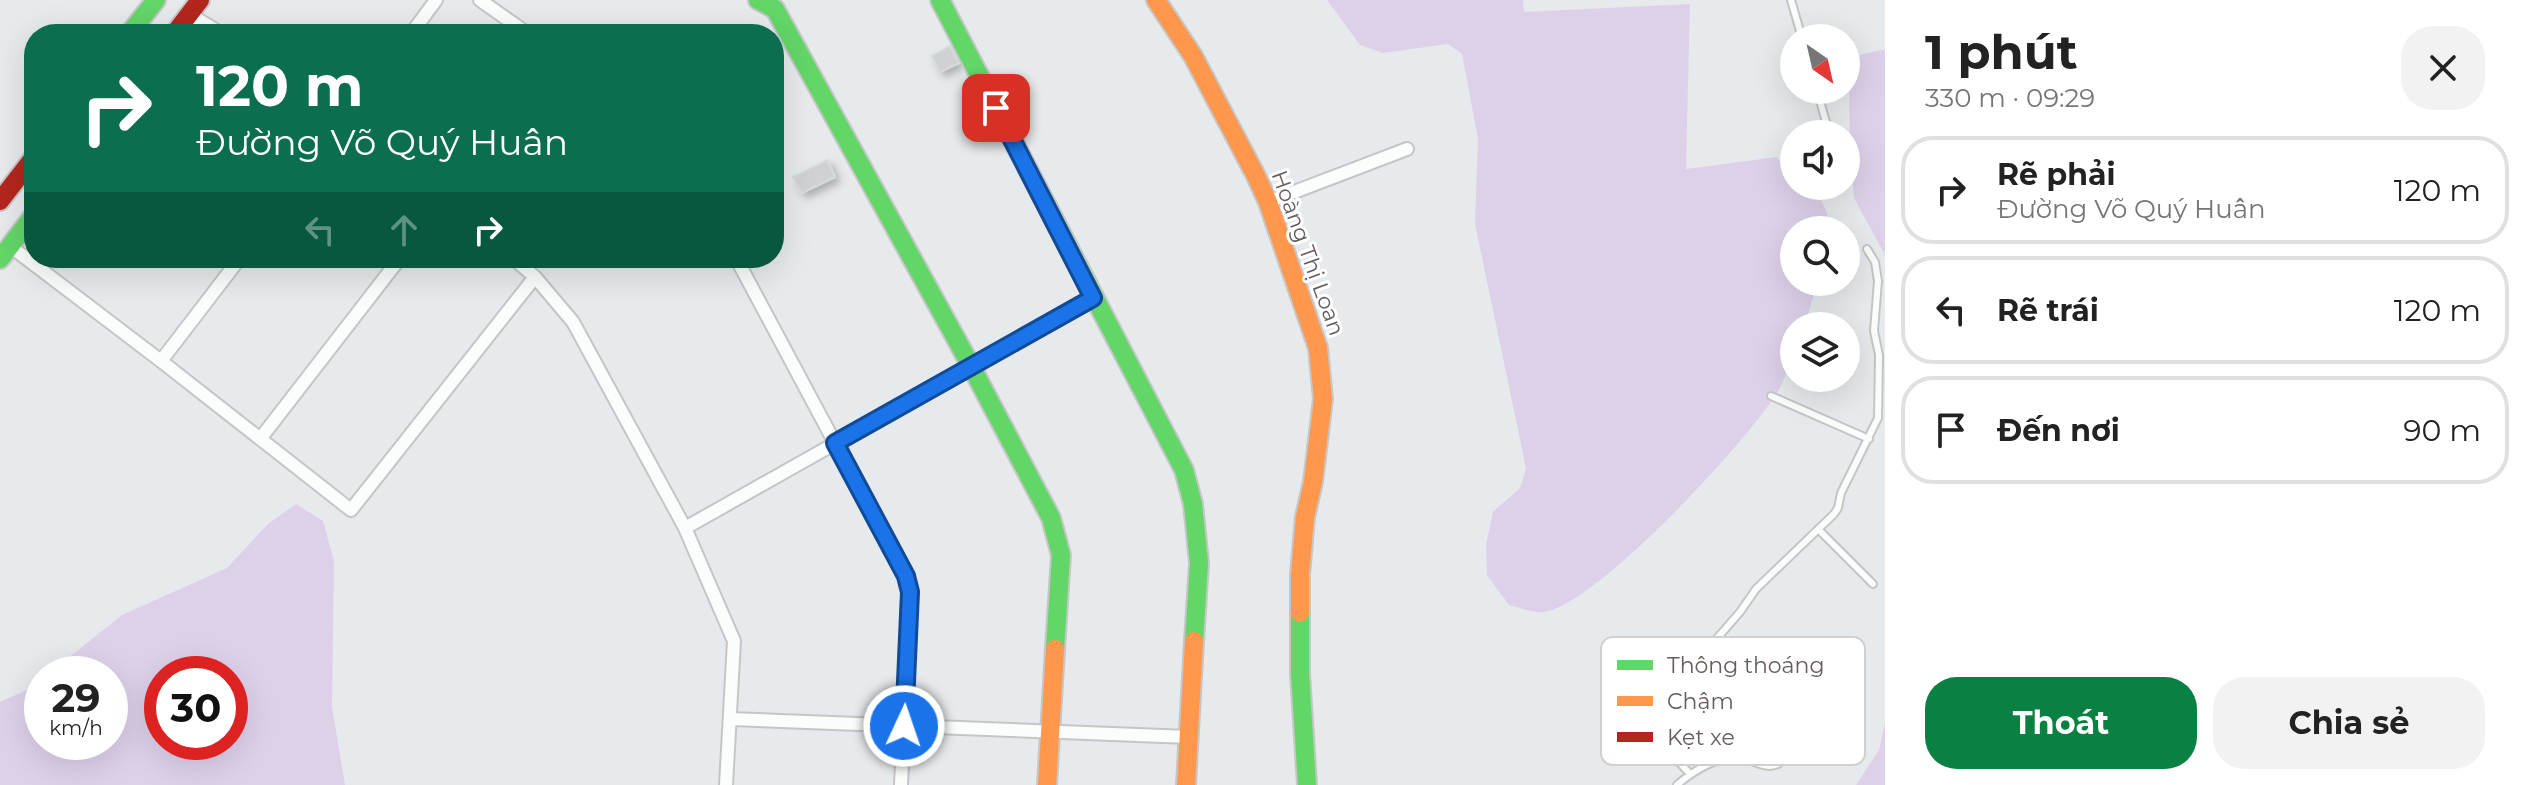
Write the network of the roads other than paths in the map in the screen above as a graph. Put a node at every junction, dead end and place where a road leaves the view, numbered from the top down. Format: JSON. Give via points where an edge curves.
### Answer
{"nodes":[{"id":1,"x":156,"y":0,"type":"edge"},
{"id":2,"x":436,"y":0,"type":"edge"},
{"id":3,"x":480,"y":0,"type":"edge"},
{"id":4,"x":940,"y":0,"type":"edge"},
{"id":5,"x":1156,"y":0,"type":"edge"},
{"id":6,"x":1791,"y":0,"type":"edge"},
{"id":7,"x":774,"y":3,"type":"edge"},
{"id":8,"x":195,"y":7,"type":"edge"},
{"id":9,"x":137,"y":24,"type":"edge"},
{"id":10,"x":182,"y":24,"type":"edge"},
{"id":11,"x":212,"y":24,"type":"edge"},
{"id":12,"x":418,"y":24,"type":"edge"},
{"id":13,"x":514,"y":24,"type":"edge"},
{"id":14,"x":1798,"y":24,"type":"edge"},
{"id":15,"x":1407,"y":149,"type":"dead end"},
{"id":16,"x":24,"y":170,"type":"edge"},
{"id":17,"x":0,"y":201,"type":"edge"},
{"id":18,"x":1268,"y":202,"type":"junction"},
{"id":19,"x":24,"y":228,"type":"edge"},
{"id":20,"x":1867,"y":249,"type":"dead end"},
{"id":21,"x":5,"y":253,"type":"edge"},
{"id":22,"x":24,"y":266,"type":"edge"},
{"id":23,"x":27,"y":268,"type":"edge"},
{"id":24,"x":232,"y":268,"type":"edge"},
{"id":25,"x":392,"y":268,"type":"edge"},
{"id":26,"x":525,"y":268,"type":"edge"},
{"id":27,"x":741,"y":268,"type":"edge"},
{"id":28,"x":535,"y":277,"type":"junction"},
{"id":29,"x":1093,"y":298,"type":"junction"},
{"id":30,"x":161,"y":361,"type":"junction"},
{"id":31,"x":971,"y":366,"type":"junction"},
{"id":32,"x":1771,"y":396,"type":"dead end"},
{"id":33,"x":260,"y":439,"type":"junction"},
{"id":34,"x":1869,"y":439,"type":"junction"},
{"id":35,"x":835,"y":443,"type":"junction"},
{"id":36,"x":685,"y":528,"type":"junction"},
{"id":37,"x":1818,"y":529,"type":"junction"},
{"id":38,"x":1873,"y":584,"type":"dead end"},
{"id":39,"x":1718,"y":637,"type":"edge"},
{"id":40,"x":731,"y":719,"type":"junction"},
{"id":41,"x":904,"y":726,"type":"junction"},
{"id":42,"x":1050,"y":732,"type":"junction"},
{"id":43,"x":1189,"y":737,"type":"junction"},
{"id":44,"x":1682,"y":765,"type":"edge"},
{"id":45,"x":1709,"y":765,"type":"edge"},
{"id":46,"x":1690,"y":774,"type":"junction"},
{"id":47,"x":726,"y":785,"type":"edge"},
{"id":48,"x":901,"y":785,"type":"edge"},
{"id":49,"x":1047,"y":785,"type":"edge"},
{"id":50,"x":1186,"y":785,"type":"edge"},
{"id":51,"x":1307,"y":785,"type":"edge"},
{"id":52,"x":1677,"y":785,"type":"edge"}],
"edges":[{"from":1,"to":9,"type":"street"},
{"from":2,"to":12,"type":"street"},
{"from":3,"to":13,"type":"street"},
{"from":4,"to":29,"type":"street"},
{"from":5,"to":18,"type":"street","name":"Hoàng Thị Loan","via":[[1193,56]]},
{"from":6,"to":14,"type":"lane"},
{"from":7,"to":31,"type":"street"},
{"from":8,"to":10,"type":"street"},
{"from":8,"to":11,"type":"street"},
{"from":15,"to":18,"type":"street"},
{"from":16,"to":17,"type":"street"},
{"from":18,"to":51,"type":"street","name":"Hoàng Thị Loan","via":[[1318,348],[1323,399],[1300,575]]},
{"from":19,"to":21,"type":"street"},
{"from":20,"to":34,"type":"lane","via":[[1878,281],[1874,331],[1879,368],[1878,418]]},
{"from":21,"to":22,"type":"street"},
{"from":23,"to":30,"type":"street"},
{"from":24,"to":30,"type":"street"},
{"from":25,"to":33,"type":"street"},
{"from":26,"to":28,"type":"street"},
{"from":27,"to":35,"type":"street"},
{"from":28,"to":33,"type":"street","via":[[351,510]]},
{"from":28,"to":36,"type":"street","via":[[573,322]]},
{"from":29,"to":31,"type":"street"},
{"from":29,"to":43,"type":"street","via":[[1184,470],[1193,504],[1199,563]]},
{"from":30,"to":33,"type":"street"},
{"from":31,"to":35,"type":"street"},
{"from":31,"to":42,"type":"street","via":[[1051,518],[1061,555]]},
{"from":32,"to":34,"type":"lane"},
{"from":34,"to":37,"type":"lane","via":[[1838,508]]},
{"from":35,"to":36,"type":"street"},
{"from":35,"to":41,"type":"street","via":[[910,592]]},
{"from":36,"to":40,"type":"street","via":[[734,641]]},
{"from":37,"to":38,"type":"lane"},
{"from":37,"to":39,"type":"lane","via":[[1756,589]]},
{"from":40,"to":41,"type":"street"},
{"from":40,"to":47,"type":"street"},
{"from":41,"to":42,"type":"street"},
{"from":41,"to":48,"type":"street"},
{"from":42,"to":43,"type":"street"},
{"from":42,"to":49,"type":"street"},
{"from":43,"to":50,"type":"street"},
{"from":44,"to":46,"type":"lane"},
{"from":45,"to":46,"type":"lane"},
{"from":46,"to":52,"type":"lane"}]}
